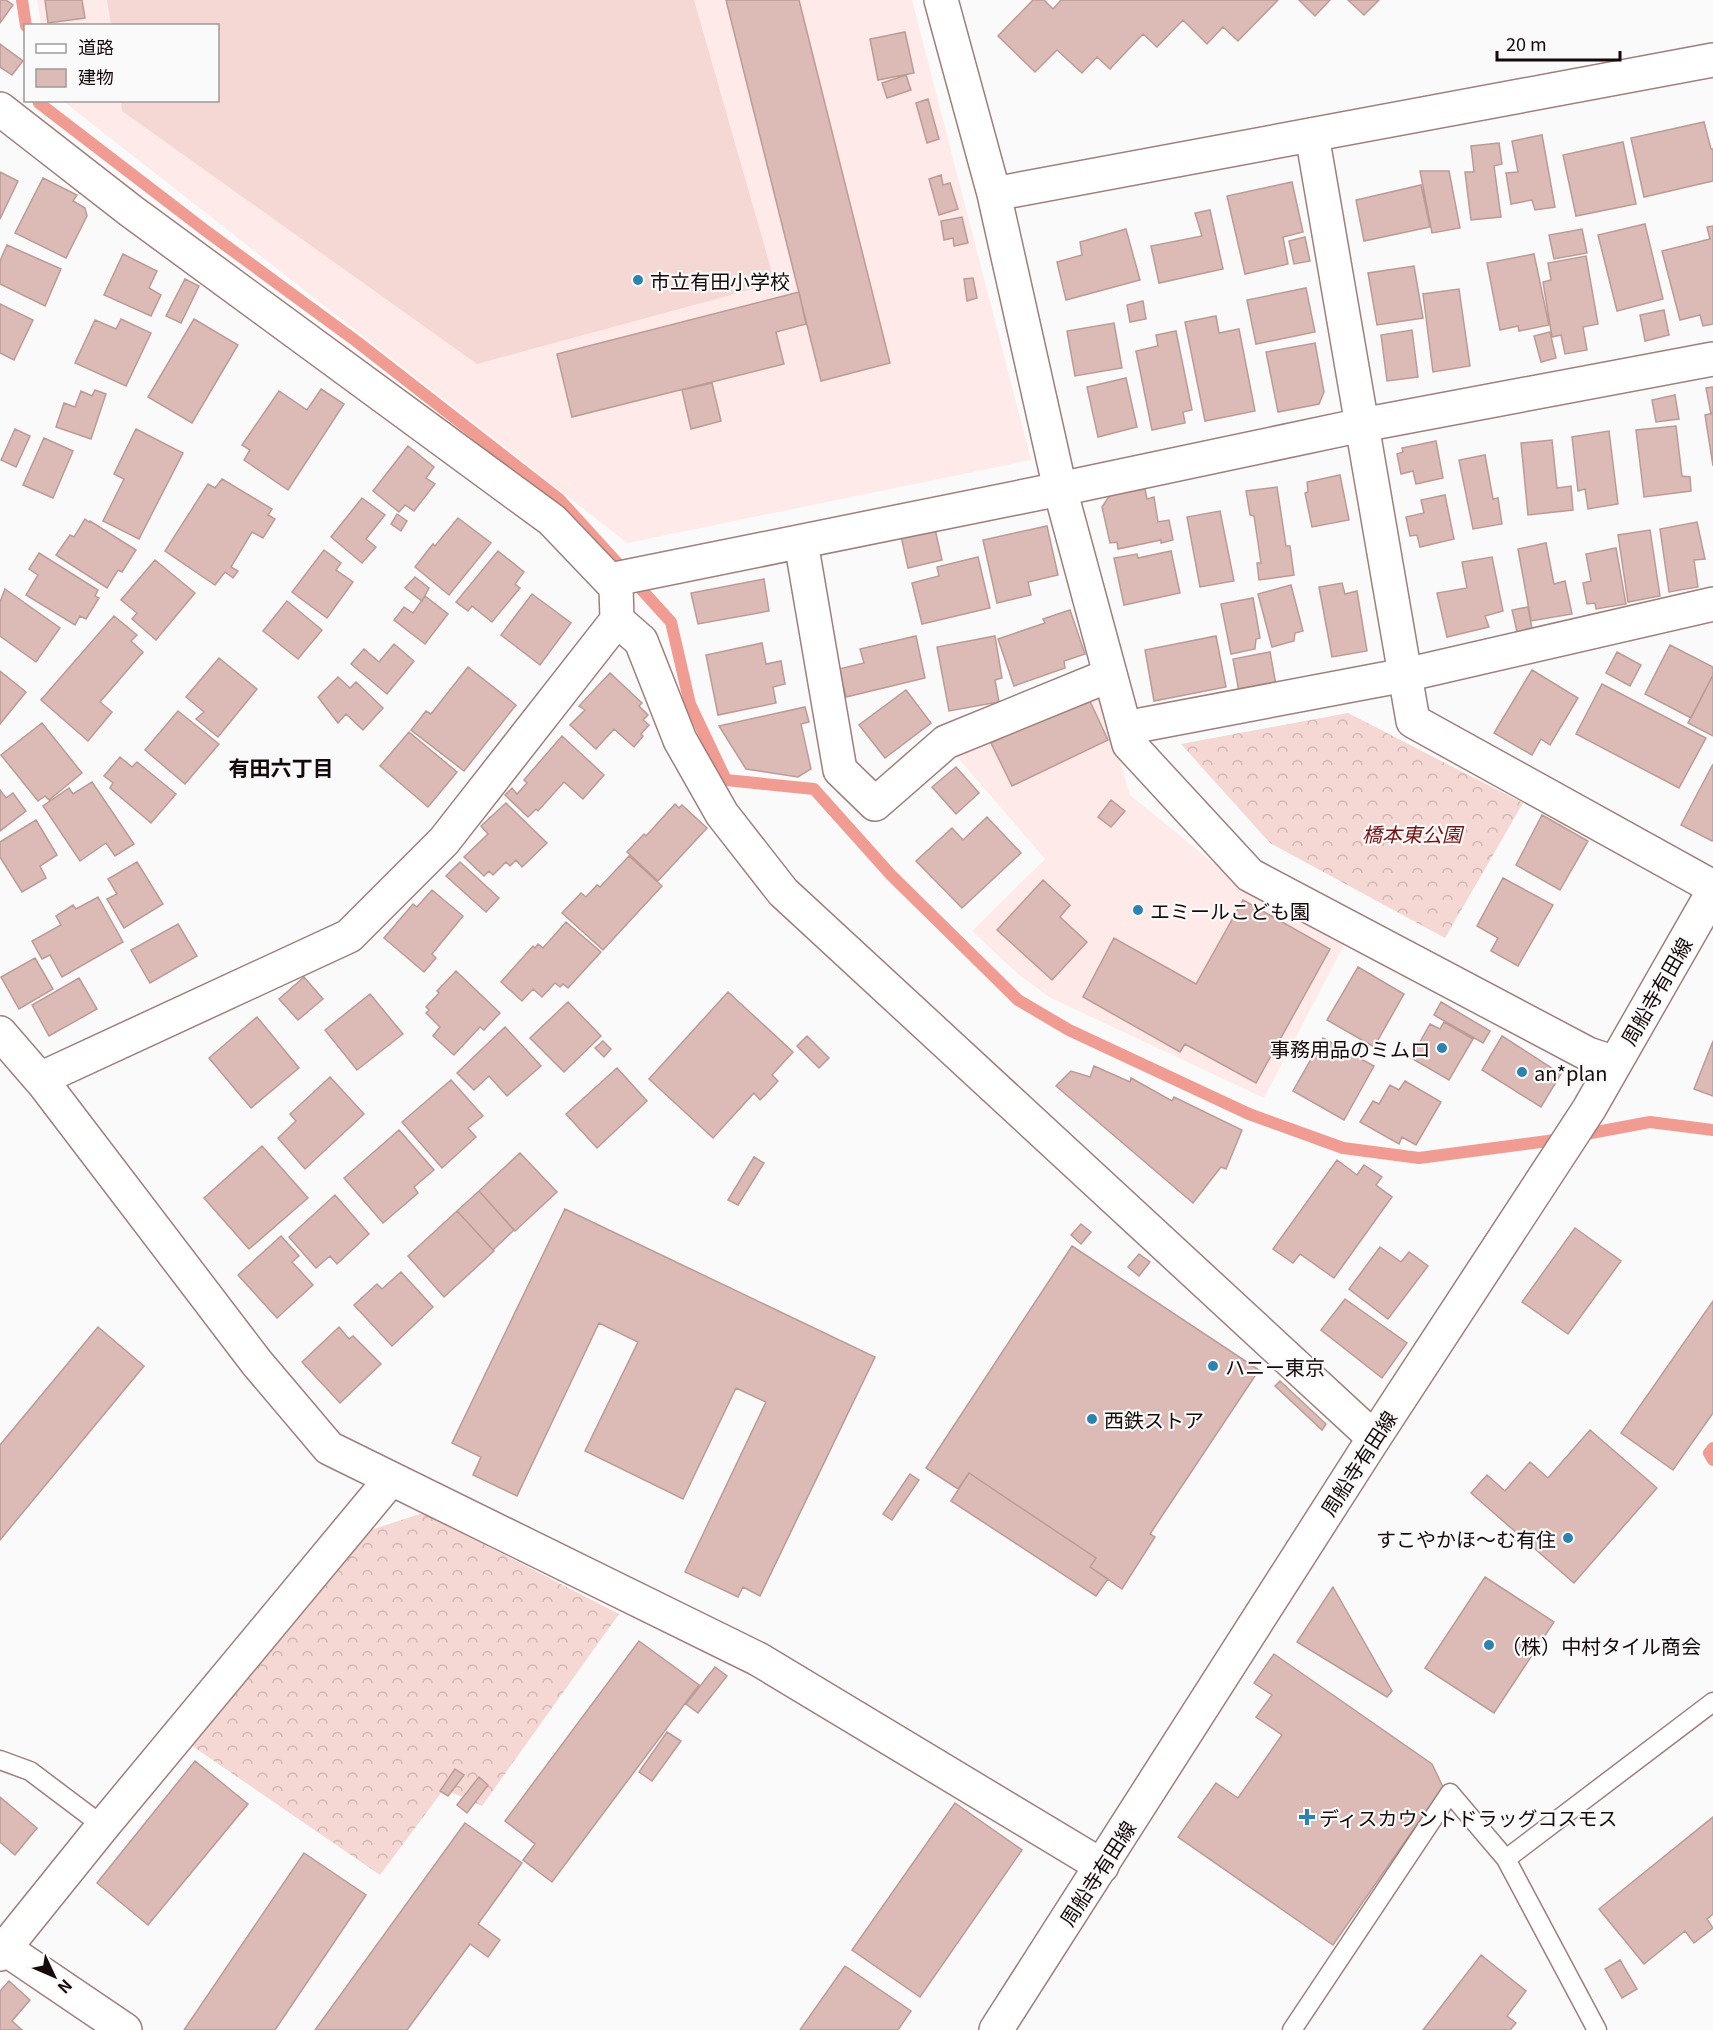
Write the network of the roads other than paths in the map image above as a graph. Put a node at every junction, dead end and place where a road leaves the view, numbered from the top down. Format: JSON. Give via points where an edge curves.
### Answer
{"nodes":[{"id":1,"x":941,"y":0,"type":"edge"},
{"id":2,"x":1713,"y":60,"type":"edge"},
{"id":3,"x":0,"y":109,"type":"edge"},
{"id":4,"x":1312,"y":135,"type":"junction"},
{"id":5,"x":994,"y":194,"type":"junction"},
{"id":6,"x":1713,"y":358,"type":"edge"},
{"id":7,"x":1362,"y":425,"type":"junction"},
{"id":8,"x":1060,"y":489,"type":"junction"},
{"id":9,"x":801,"y":542,"type":"junction"},
{"id":10,"x":610,"y":580,"type":"junction"},
{"id":11,"x":1713,"y":604,"type":"edge"},
{"id":12,"x":617,"y":620,"type":"junction"},
{"id":13,"x":1110,"y":675,"type":"junction"},
{"id":14,"x":1405,"y":675,"type":"junction"},
{"id":15,"x":1125,"y":728,"type":"junction"},
{"id":16,"x":1713,"y":887,"type":"edge"},
{"id":17,"x":1713,"y":892,"type":"edge"},
{"id":18,"x":0,"y":1033,"type":"edge"},
{"id":19,"x":1615,"y":1063,"type":"junction"},
{"id":20,"x":40,"y":1079,"type":"junction"},
{"id":21,"x":1374,"y":1438,"type":"junction"},
{"id":22,"x":391,"y":1479,"type":"junction"},
{"id":23,"x":1713,"y":1702,"type":"edge"},
{"id":24,"x":0,"y":1760,"type":"edge"},
{"id":25,"x":103,"y":1826,"type":"junction"},
{"id":26,"x":1506,"y":1859,"type":"junction"},
{"id":27,"x":1102,"y":1866,"type":"junction"},
{"id":28,"x":2,"y":1951,"type":"edge"},
{"id":29,"x":125,"y":2030,"type":"edge"},
{"id":30,"x":996,"y":2030,"type":"edge"},
{"id":31,"x":1292,"y":2030,"type":"edge"},
{"id":32,"x":1597,"y":2030,"type":"edge"}],
"edges":[{"from":1,"to":5,"type":"street"},
{"from":2,"to":4,"type":"street"},
{"from":3,"to":10,"type":"street","via":[[141,218],[552,520]]},
{"from":4,"to":5,"type":"street"},
{"from":4,"to":7,"type":"street"},
{"from":5,"to":8,"type":"street"},
{"from":6,"to":7,"type":"street"},
{"from":7,"to":8,"type":"street"},
{"from":7,"to":14,"type":"street"},
{"from":8,"to":9,"type":"street"},
{"from":8,"to":13,"type":"street"},
{"from":9,"to":10,"type":"street"},
{"from":9,"to":13,"type":"street","via":[[840,770],[875,804],[946,742]]},
{"from":10,"to":12,"type":"street","via":[[616,587]]},
{"from":11,"to":14,"type":"street"},
{"from":12,"to":20,"type":"street","via":[[444,841],[349,936]]},
{"from":12,"to":21,"type":"street","via":[[641,641],[680,740],[722,814],[783,892]]},
{"from":13,"to":15,"type":"street"},
{"from":14,"to":15,"type":"street"},
{"from":14,"to":16,"type":"street","via":[[1413,721]]},
{"from":15,"to":19,"type":"street","via":[[1129,744],[1250,875],[1588,1054]]},
{"from":17,"to":19,"type":"street","name":"周船寺有田線"},
{"from":18,"to":20,"type":"street"},
{"from":19,"to":21,"type":"street","name":"周船寺有田線","via":[[1559,1156]]},
{"from":20,"to":22,"type":"street","via":[[250,1354],[329,1448]]},
{"from":21,"to":27,"type":"street","name":"周船寺有田線"},
{"from":22,"to":25,"type":"street"},
{"from":22,"to":27,"type":"street","via":[[758,1659]]},
{"from":23,"to":26,"type":"lane"},
{"from":24,"to":25,"type":"lane","via":[[30,1771]]},
{"from":25,"to":28,"type":"street"},
{"from":26,"to":31,"type":"lane","via":[[1450,1793]]},
{"from":26,"to":32,"type":"lane"},
{"from":27,"to":30,"type":"street","name":"周船寺有田線"},
{"from":28,"to":29,"type":"street"}]}
